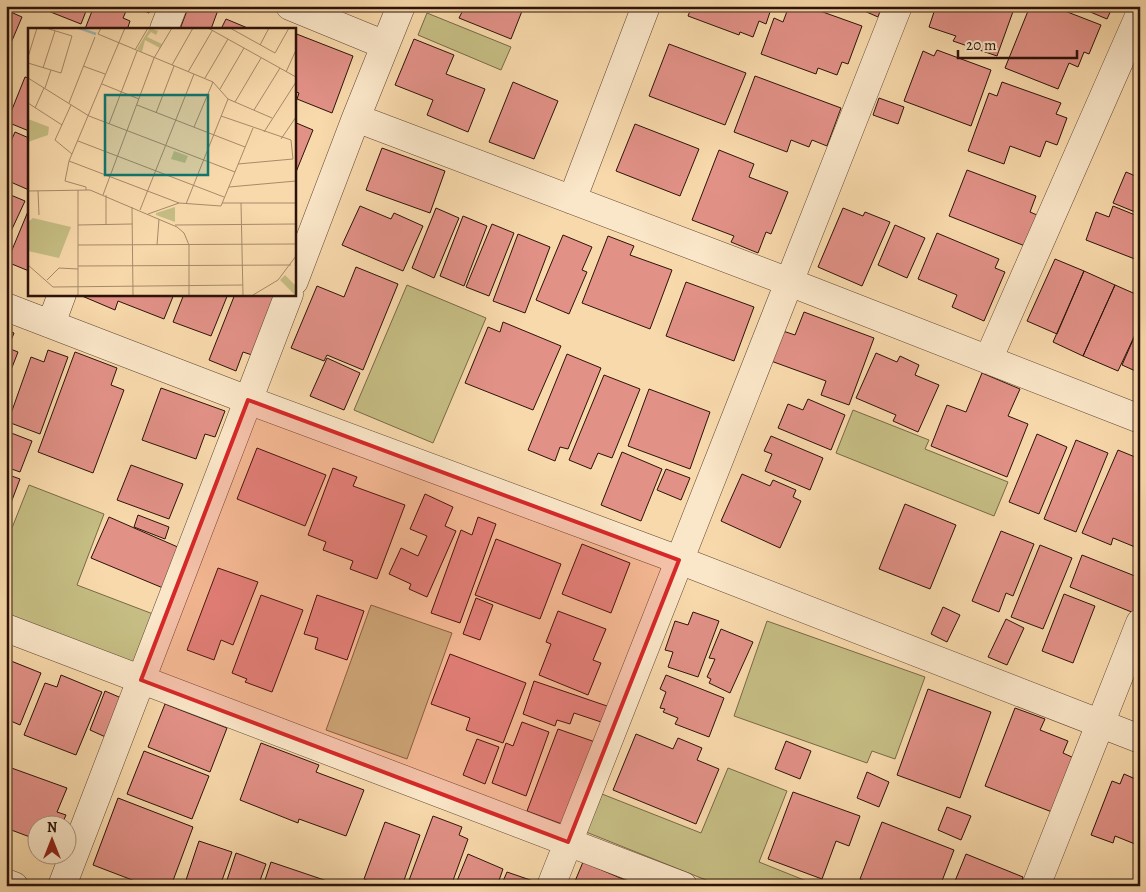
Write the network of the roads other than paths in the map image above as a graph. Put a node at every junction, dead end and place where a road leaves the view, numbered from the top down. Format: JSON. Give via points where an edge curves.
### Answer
{"nodes":[{"id":1,"x":173,"y":6,"type":"edge"},
{"id":2,"x":290,"y":6,"type":"edge"},
{"id":3,"x":401,"y":6,"type":"edge"},
{"id":4,"x":646,"y":6,"type":"edge"},
{"id":5,"x":898,"y":6,"type":"edge"},
{"id":6,"x":1140,"y":14,"type":"edge"},
{"id":7,"x":164,"y":28,"type":"edge"},
{"id":8,"x":386,"y":44,"type":"junction"},
{"id":9,"x":356,"y":118,"type":"junction"},
{"id":10,"x":572,"y":200,"type":"junction"},
{"id":11,"x":295,"y":278,"type":"edge"},
{"id":12,"x":788,"y":282,"type":"junction"},
{"id":13,"x":62,"y":295,"type":"edge"},
{"id":14,"x":289,"y":295,"type":"edge"},
{"id":15,"x":6,"y":307,"type":"edge"},
{"id":16,"x":51,"y":324,"type":"junction"},
{"id":17,"x":988,"y":360,"type":"junction"},
{"id":18,"x":248,"y":400,"type":"junction"},
{"id":19,"x":1140,"y":419,"type":"edge"},
{"id":20,"x":679,"y":560,"type":"junction"},
{"id":21,"x":1140,"y":623,"type":"edge"},
{"id":22,"x":6,"y":628,"type":"edge"},
{"id":23,"x":141,"y":680,"type":"junction"},
{"id":24,"x":1100,"y":724,"type":"junction"},
{"id":25,"x":1140,"y":739,"type":"edge"},
{"id":26,"x":568,"y":842,"type":"junction"},
{"id":27,"x":6,"y":883,"type":"edge"},
{"id":28,"x":14,"y":886,"type":"edge"},
{"id":29,"x":62,"y":886,"type":"edge"},
{"id":30,"x":551,"y":886,"type":"edge"},
{"id":31,"x":683,"y":886,"type":"edge"},
{"id":32,"x":1036,"y":886,"type":"edge"}],
"edges":[{"from":1,"to":7,"type":"street"},
{"from":2,"to":8,"type":"street"},
{"from":3,"to":8,"type":"street"},
{"from":4,"to":10,"type":"street"},
{"from":5,"to":12,"type":"street"},
{"from":6,"to":17,"type":"street"},
{"from":8,"to":9,"type":"street"},
{"from":9,"to":10,"type":"street"},
{"from":9,"to":11,"type":"street"},
{"from":10,"to":12,"type":"street"},
{"from":12,"to":17,"type":"street"},
{"from":12,"to":20,"type":"street"},
{"from":13,"to":16,"type":"street"},
{"from":14,"to":18,"type":"street"},
{"from":15,"to":16,"type":"street"},
{"from":16,"to":18,"type":"street"},
{"from":17,"to":19,"type":"street"},
{"from":18,"to":20,"type":"street"},
{"from":18,"to":23,"type":"street"},
{"from":20,"to":24,"type":"street"},
{"from":20,"to":26,"type":"street"},
{"from":21,"to":24,"type":"street"},
{"from":22,"to":23,"type":"street"},
{"from":23,"to":26,"type":"street"},
{"from":23,"to":29,"type":"street"},
{"from":24,"to":25,"type":"street"},
{"from":24,"to":32,"type":"street"},
{"from":26,"to":30,"type":"street"},
{"from":26,"to":31,"type":"street"},
{"from":27,"to":28,"type":"street"}]}
